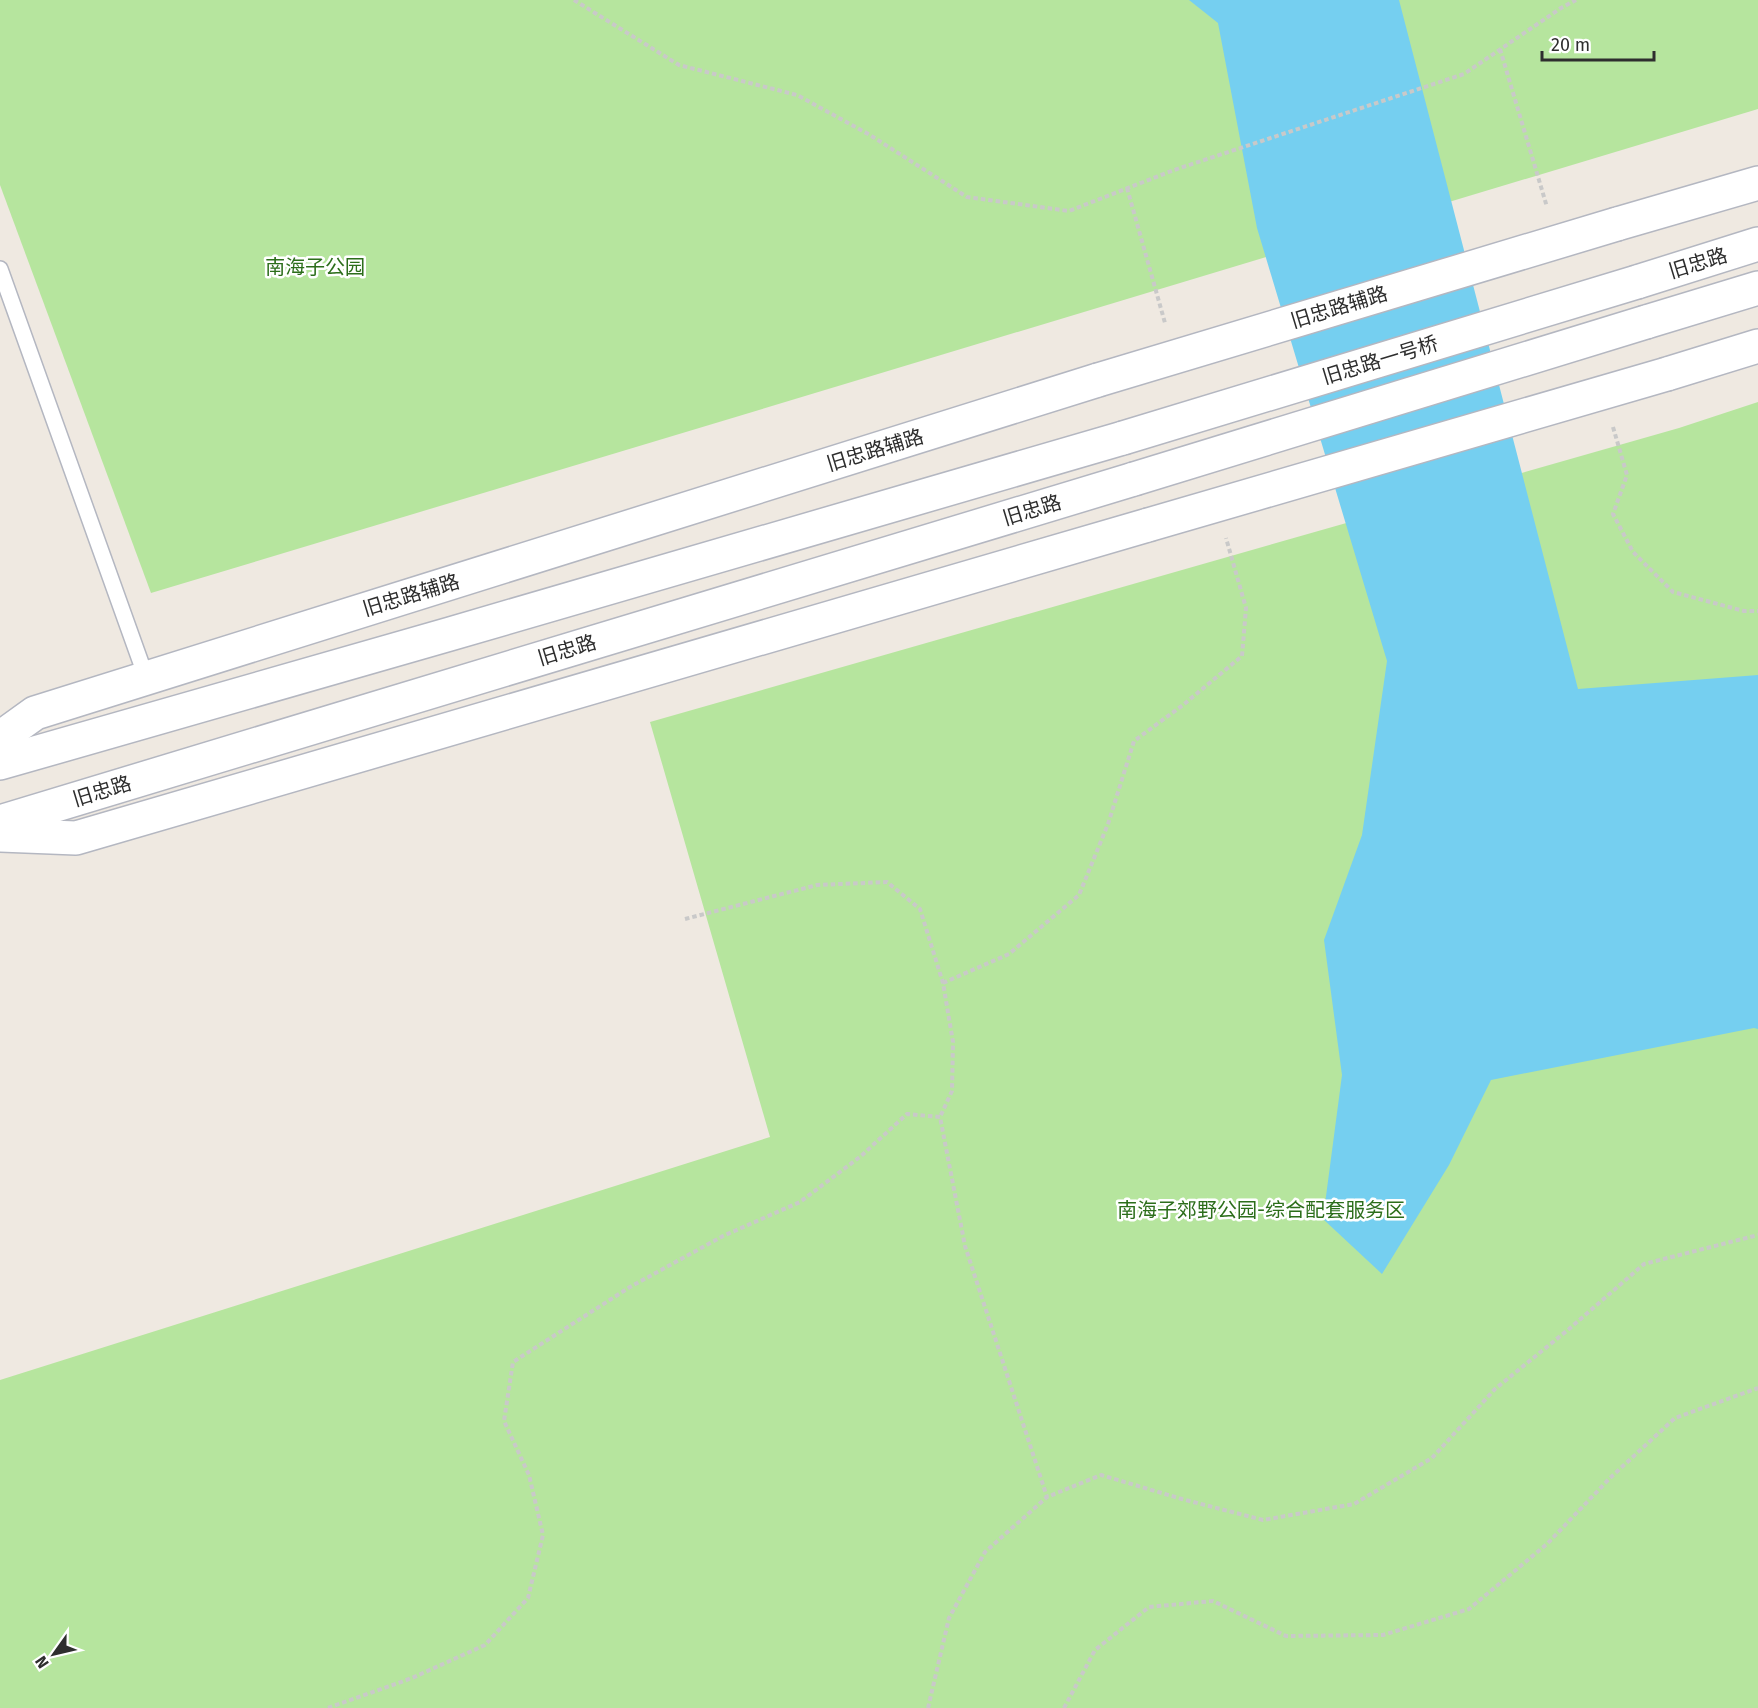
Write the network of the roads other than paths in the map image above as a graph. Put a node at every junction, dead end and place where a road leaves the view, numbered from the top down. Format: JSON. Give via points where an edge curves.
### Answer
{"nodes":[{"id":1,"x":1758,"y":183,"type":"edge"},
{"id":2,"x":1758,"y":244,"type":"edge"},
{"id":3,"x":0,"y":269,"type":"edge"},
{"id":4,"x":1637,"y":282,"type":"joint"},
{"id":5,"x":1758,"y":288,"type":"edge"},
{"id":6,"x":1758,"y":346,"type":"edge"},
{"id":7,"x":146,"y":677,"type":"junction"},
{"id":8,"x":0,"y":738,"type":"edge"},
{"id":9,"x":0,"y":763,"type":"edge"},
{"id":10,"x":0,"y":822,"type":"edge"},
{"id":11,"x":0,"y":835,"type":"edge"}],
"edges":[{"from":1,"to":7,"type":"street","name":"旧忠路辅路","bridge":true,"via":[[1098,380]]},
{"from":2,"to":4,"type":"street","name":"旧忠路"},
{"from":3,"to":7,"type":"lane"},
{"from":4,"to":9,"type":"street","name":"旧忠路一号桥","bridge":true,"via":[[1123,438]]},
{"from":5,"to":10,"type":"street","name":"旧忠路","bridge":true},
{"from":6,"to":11,"type":"street","bridge":true,"via":[[76,838]]},
{"from":7,"to":8,"type":"street","name":"旧忠路辅路","via":[[35,713]]}]}
